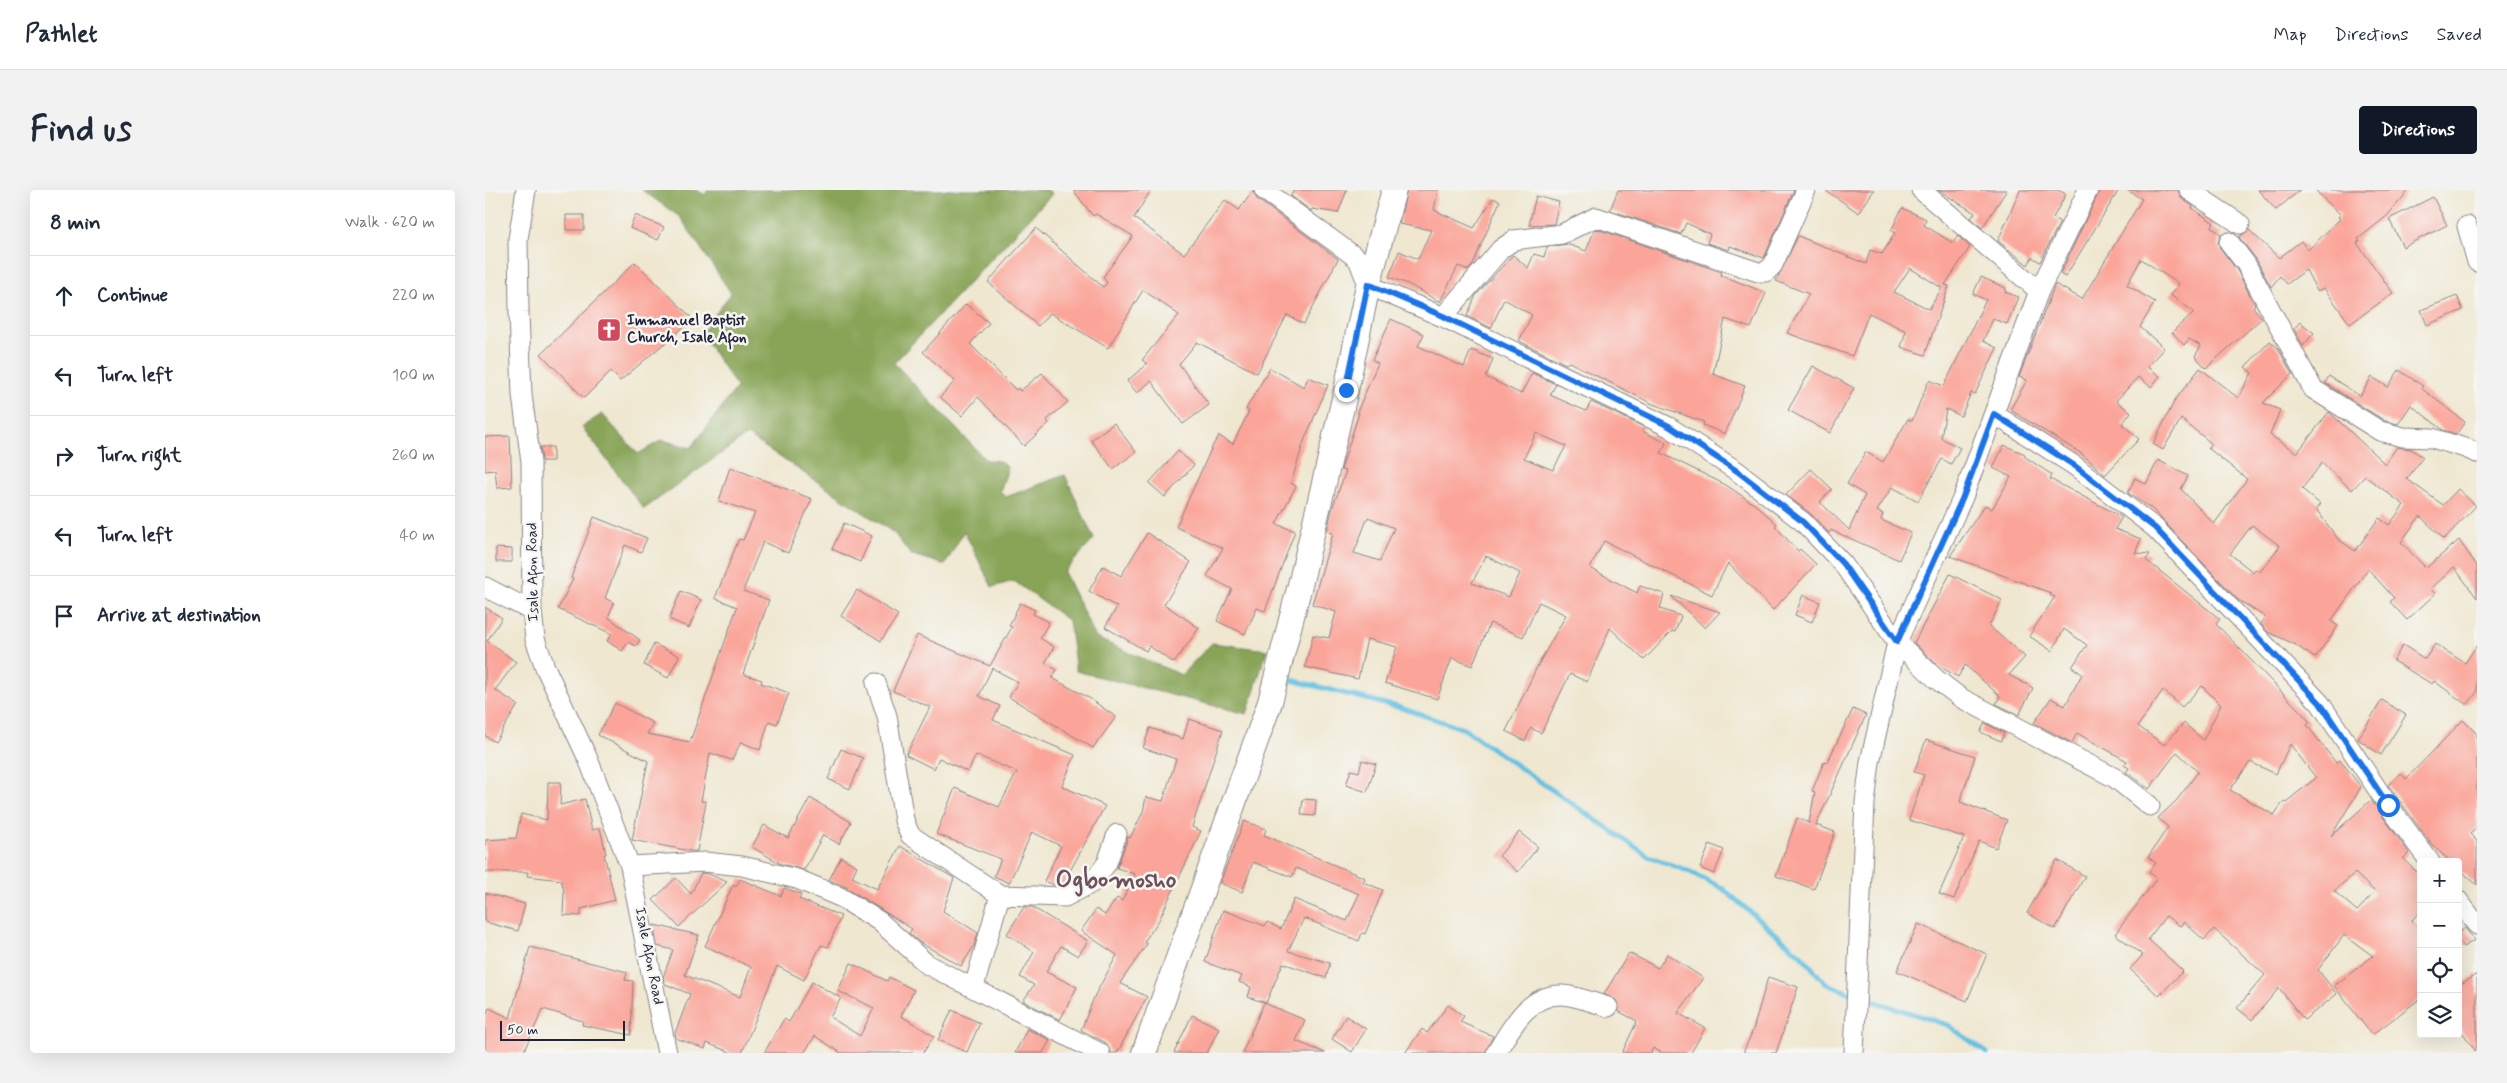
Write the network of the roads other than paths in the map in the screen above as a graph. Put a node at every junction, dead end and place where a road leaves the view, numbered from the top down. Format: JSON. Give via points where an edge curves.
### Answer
{"nodes":[{"id":1,"x":526,"y":190,"type":"edge"},
{"id":2,"x":1263,"y":190,"type":"edge"},
{"id":3,"x":1394,"y":190,"type":"edge"},
{"id":4,"x":1806,"y":190,"type":"edge"},
{"id":5,"x":1921,"y":190,"type":"edge"},
{"id":6,"x":2087,"y":190,"type":"edge"},
{"id":7,"x":2189,"y":190,"type":"edge"},
{"id":8,"x":2240,"y":224,"type":"dead end"},
{"id":9,"x":2467,"y":226,"type":"dead end"},
{"id":10,"x":2229,"y":242,"type":"dead end"},
{"id":11,"x":2477,"y":262,"type":"edge"},
{"id":12,"x":1368,"y":284,"type":"junction"},
{"id":13,"x":2039,"y":291,"type":"junction"},
{"id":14,"x":1443,"y":316,"type":"junction"},
{"id":15,"x":1994,"y":414,"type":"junction"},
{"id":16,"x":2471,"y":450,"type":"edge"},
{"id":17,"x":2477,"y":469,"type":"edge"},
{"id":18,"x":485,"y":587,"type":"edge"},
{"id":19,"x":532,"y":611,"type":"junction"},
{"id":20,"x":1897,"y":642,"type":"junction"},
{"id":21,"x":875,"y":683,"type":"dead end"},
{"id":22,"x":2150,"y":806,"type":"dead end"},
{"id":23,"x":1117,"y":834,"type":"dead end"},
{"id":24,"x":2427,"y":858,"type":"edge"},
{"id":25,"x":631,"y":866,"type":"junction"},
{"id":26,"x":1000,"y":895,"type":"junction"},
{"id":27,"x":2460,"y":903,"type":"edge"},
{"id":28,"x":2477,"y":925,"type":"edge"},
{"id":29,"x":974,"y":988,"type":"junction"},
{"id":30,"x":1608,"y":1007,"type":"dead end"},
{"id":31,"x":667,"y":1053,"type":"edge"},
{"id":32,"x":1100,"y":1053,"type":"edge"},
{"id":33,"x":1144,"y":1053,"type":"edge"},
{"id":34,"x":1496,"y":1053,"type":"edge"},
{"id":35,"x":1854,"y":1053,"type":"edge"}],
"edges":[{"from":1,"to":19,"type":"street","name":"Isale Afon Road","via":[[518,239],[519,312],[522,395],[531,462]]},
{"from":2,"to":12,"type":"street","via":[[1358,258]]},
{"from":3,"to":12,"type":"main road"},
{"from":4,"to":14,"type":"street","via":[[1773,265],[1766,272],[1595,217],[1562,234],[1514,240],[1501,249]]},
{"from":5,"to":13,"type":"street"},
{"from":6,"to":13,"type":"street"},
{"from":7,"to":8,"type":"street"},
{"from":9,"to":11,"type":"street"},
{"from":10,"to":16,"type":"street","via":[[2247,264],[2313,389],[2380,431],[2403,437],[2432,438]]},
{"from":12,"to":14,"type":"street"},
{"from":12,"to":33,"type":"main road","via":[[1313,533],[1270,702]]},
{"from":13,"to":15,"type":"street"},
{"from":14,"to":20,"type":"street","via":[[1669,426],[1737,471],[1803,522],[1836,557]]},
{"from":15,"to":20,"type":"street","via":[[1949,530]]},
{"from":15,"to":24,"type":"street","via":[[2075,466],[2161,535],[2320,703]]},
{"from":16,"to":17,"type":"street"},
{"from":18,"to":19,"type":"street"},
{"from":19,"to":25,"type":"street","name":"Isale Afon Road","via":[[535,639],[545,667],[588,759]]},
{"from":20,"to":22,"type":"street","via":[[1961,698],[2115,778]]},
{"from":20,"to":35,"type":"street","via":[[1870,762],[1865,803]]},
{"from":21,"to":26,"type":"street","via":[[887,716],[904,820],[910,835]]},
{"from":23,"to":26,"type":"street","via":[[1107,863],[1092,883],[1065,897]]},
{"from":25,"to":29,"type":"street","via":[[705,862],[742,866],[797,879],[840,896],[879,921],[928,965]]},
{"from":25,"to":31,"type":"street","name":"Isale Afon Road"},
{"from":26,"to":29,"type":"street"},
{"from":27,"to":28,"type":"street"},
{"from":29,"to":32,"type":"street"},
{"from":30,"to":34,"type":"street","via":[[1565,995],[1550,995],[1533,1004],[1513,1024]]}]}
